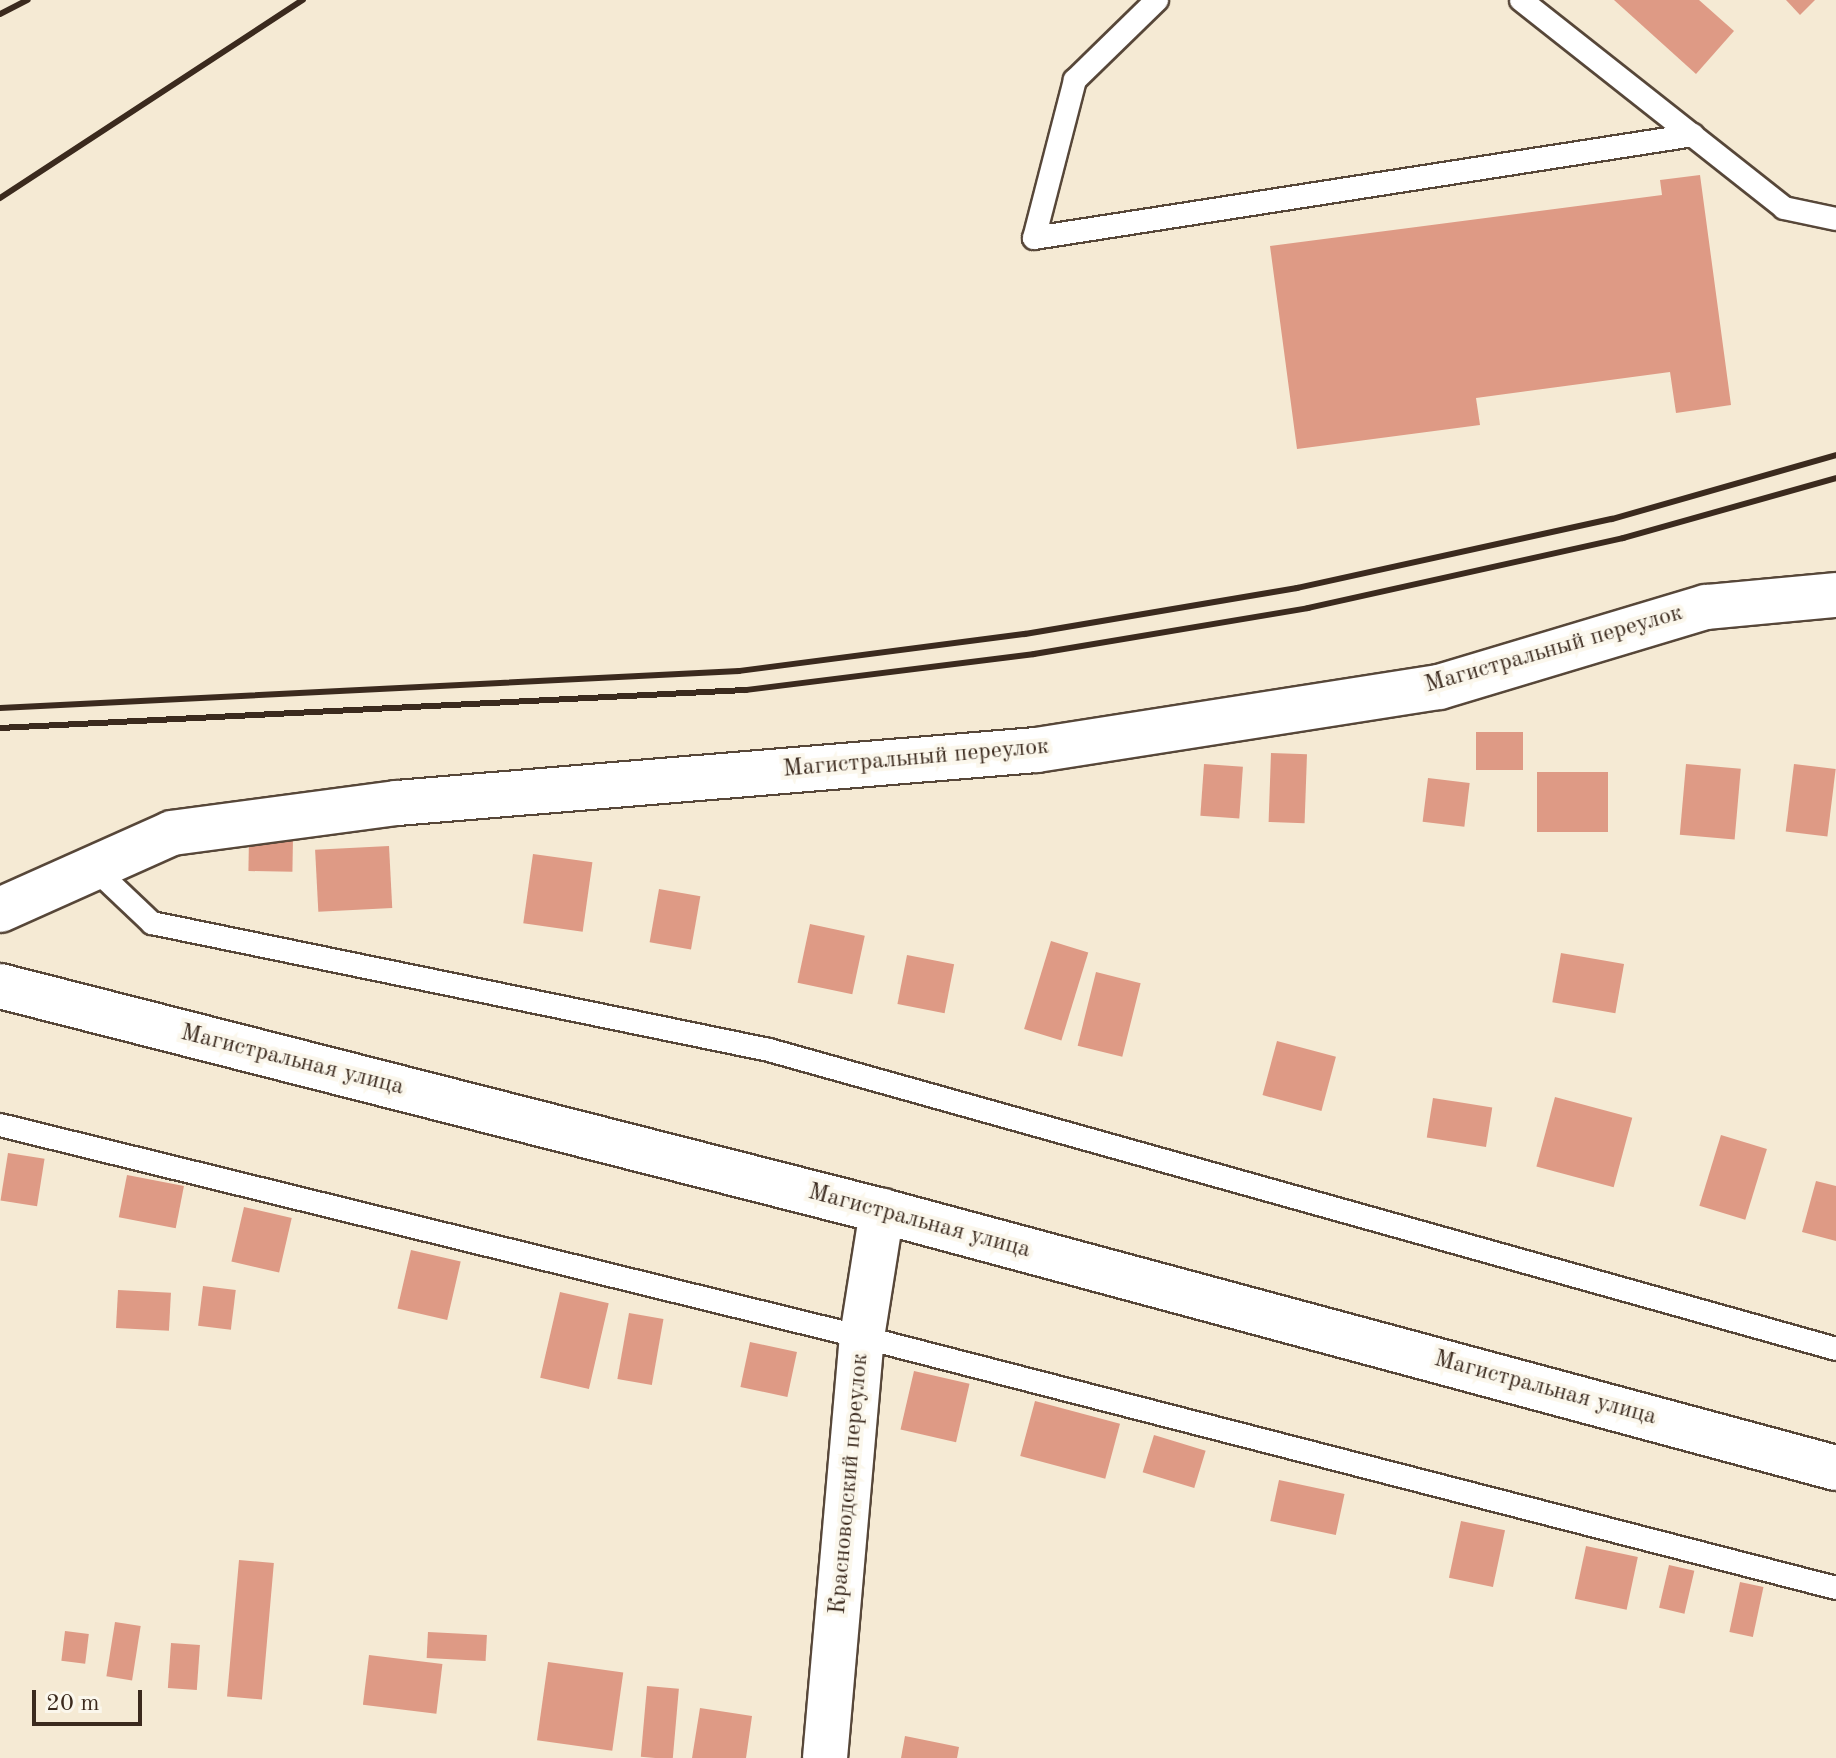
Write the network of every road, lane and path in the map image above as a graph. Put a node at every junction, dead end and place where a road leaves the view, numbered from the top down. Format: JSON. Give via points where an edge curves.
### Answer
{"nodes":[{"id":1,"x":1157,"y":0,"type":"edge"},
{"id":2,"x":1521,"y":0,"type":"edge"},
{"id":3,"x":1693,"y":135,"type":"junction"},
{"id":4,"x":1836,"y":219,"type":"edge"},
{"id":5,"x":1836,"y":595,"type":"edge"},
{"id":6,"x":94,"y":868,"type":"junction"},
{"id":7,"x":0,"y":910,"type":"edge"},
{"id":8,"x":0,"y":986,"type":"edge"},
{"id":9,"x":0,"y":1125,"type":"edge"},
{"id":10,"x":882,"y":1211,"type":"junction"},
{"id":11,"x":862,"y":1337,"type":"junction"},
{"id":12,"x":1836,"y":1349,"type":"edge"},
{"id":13,"x":1836,"y":1468,"type":"edge"},
{"id":14,"x":1836,"y":1588,"type":"edge"},
{"id":15,"x":825,"y":1758,"type":"edge"}],
"edges":[{"from":1,"to":3,"type":"lane","via":[[1075,80],[1034,238]]},
{"from":2,"to":3,"type":"lane"},
{"from":3,"to":4,"type":"lane","via":[[1784,208]]},
{"from":5,"to":6,"type":"street","name":"Магистральный переулок","via":[[1706,607],[1408,692],[1036,750],[397,803],[172,833]]},
{"from":6,"to":7,"type":"street","name":"Магистральный переулок"},
{"from":6,"to":12,"type":"lane","via":[[152,923],[769,1050]]},
{"from":8,"to":10,"type":"street","name":"Магистральная улица"},
{"from":9,"to":11,"type":"lane"},
{"from":10,"to":11,"type":"street","name":"Красноводский переулок"},
{"from":10,"to":13,"type":"street","name":"Магистральная улица"},
{"from":11,"to":14,"type":"lane"},
{"from":11,"to":15,"type":"street","name":"Красноводский переулок"}]}
